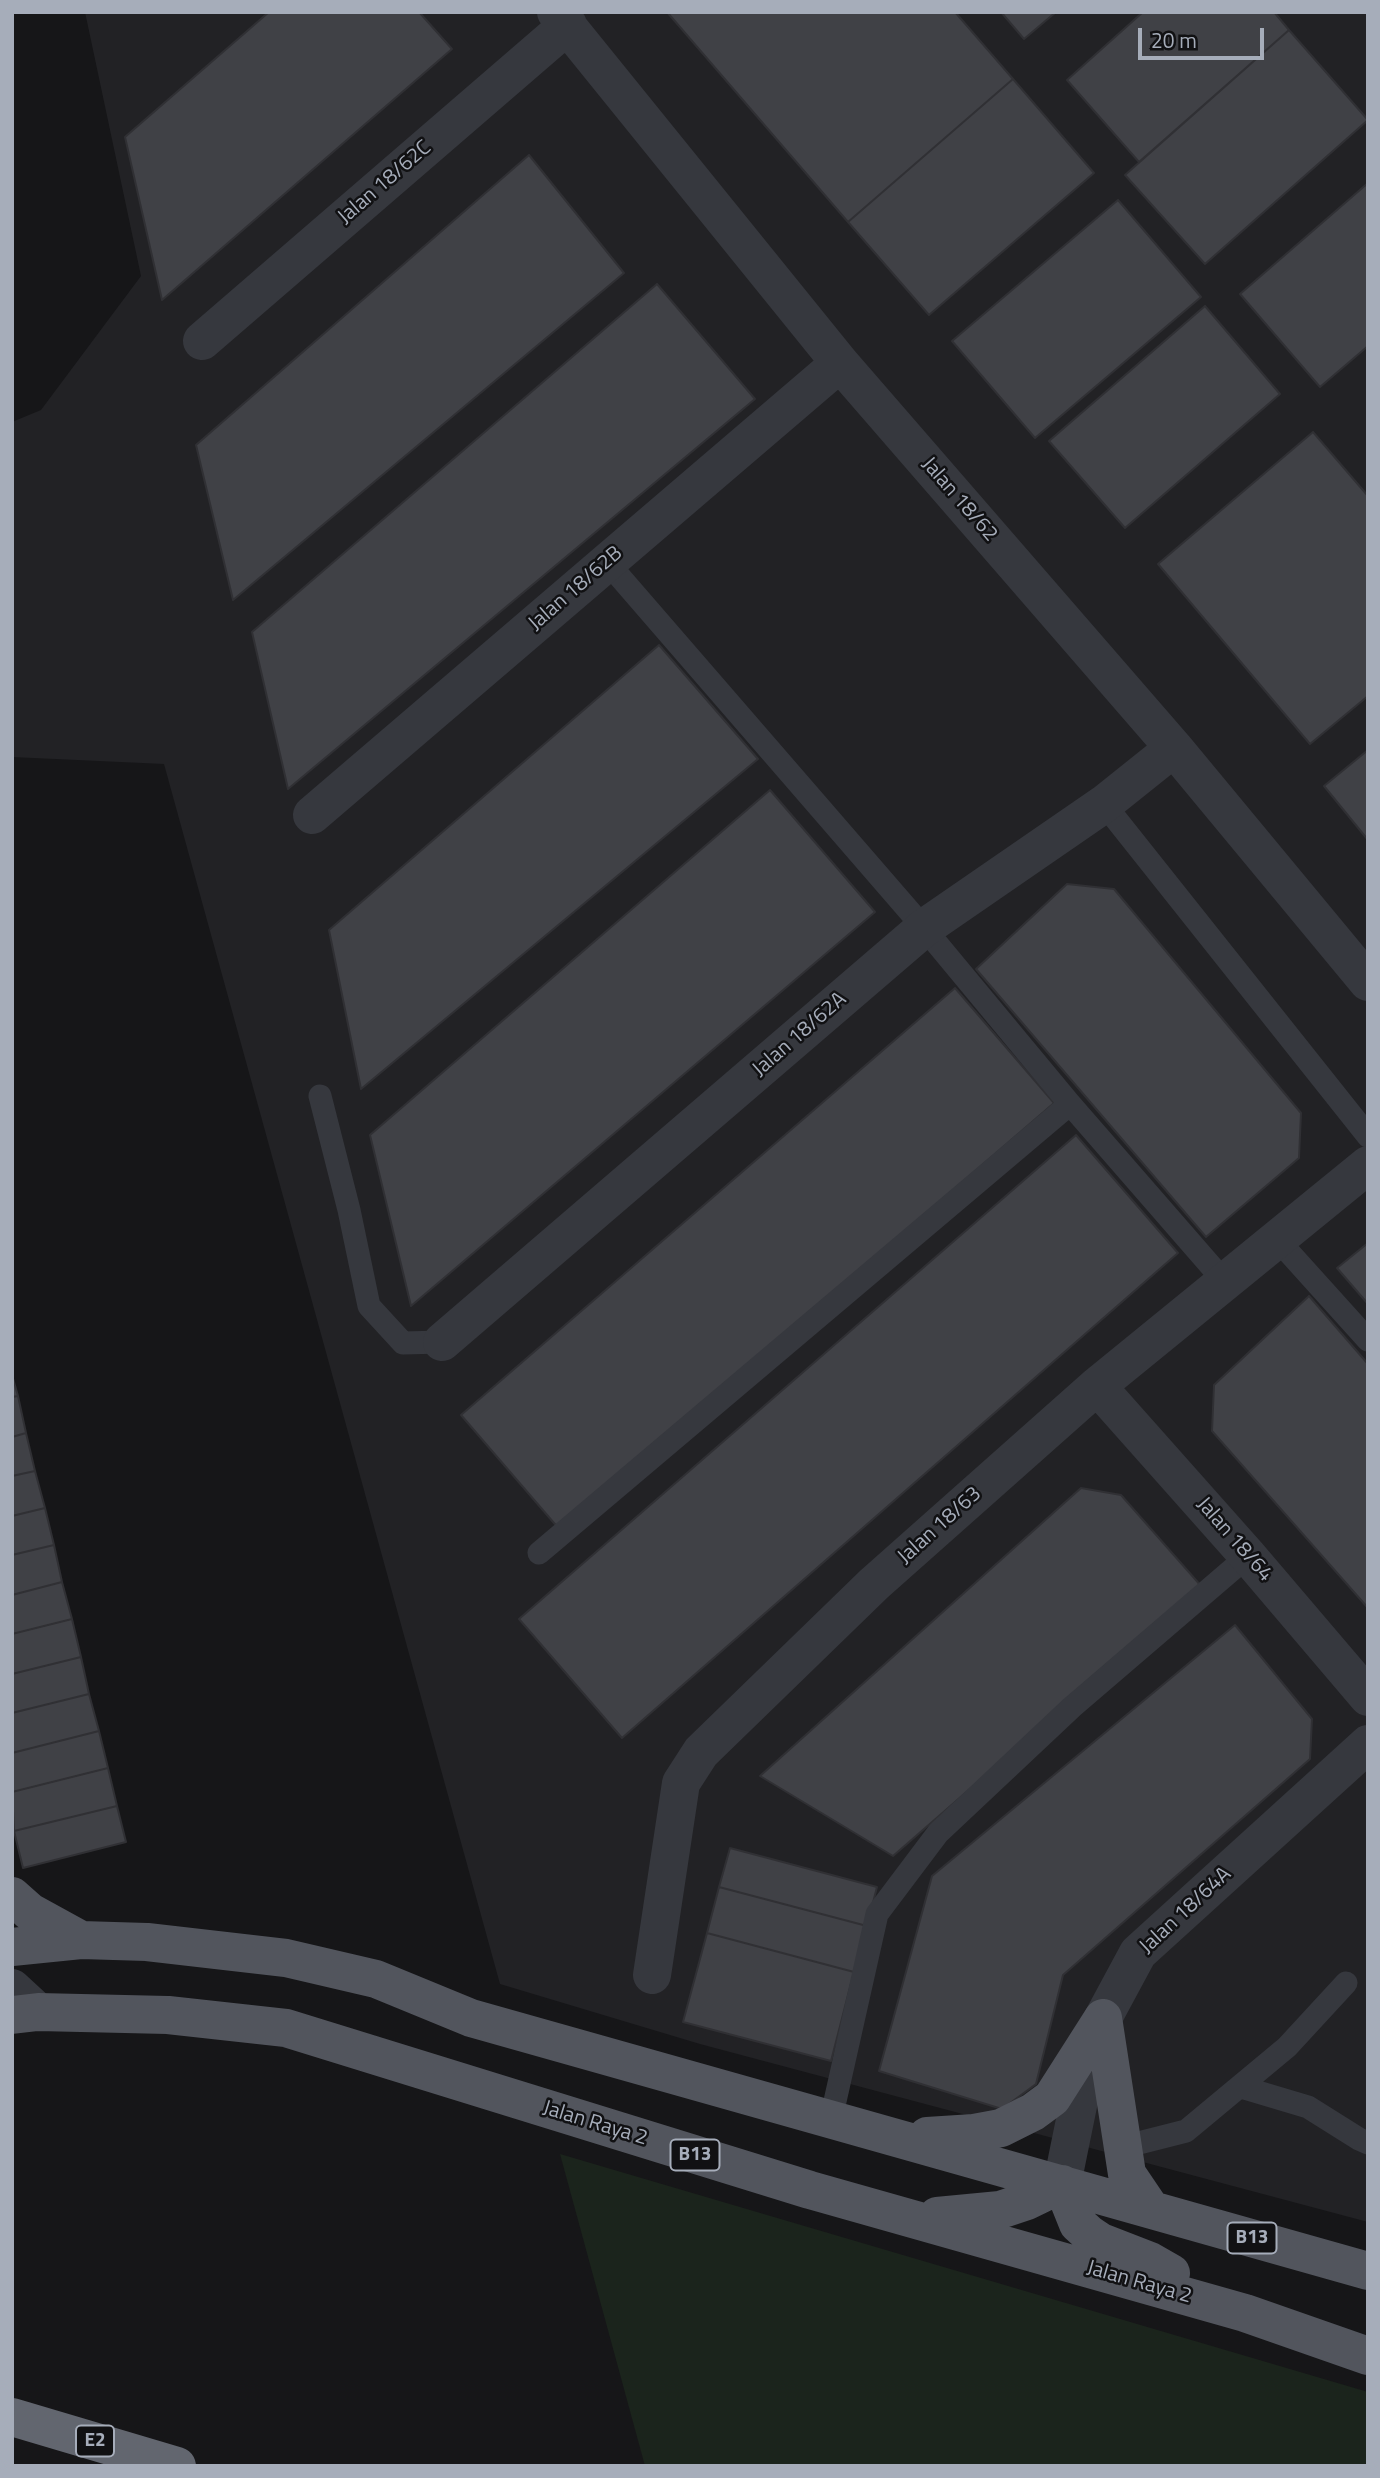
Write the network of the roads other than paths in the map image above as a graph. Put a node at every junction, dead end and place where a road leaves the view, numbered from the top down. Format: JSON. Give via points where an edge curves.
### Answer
{"nodes":[{"id":1,"x":562,"y":19,"type":"edge"},
{"id":2,"x":202,"y":341,"type":"dead end"},
{"id":3,"x":840,"y":363,"type":"junction"},
{"id":4,"x":607,"y":562,"type":"junction"},
{"id":5,"x":1174,"y":748,"type":"junction"},
{"id":6,"x":1104,"y":804,"type":"junction"},
{"id":7,"x":312,"y":815,"type":"dead end"},
{"id":8,"x":924,"y":928,"type":"junction"},
{"id":9,"x":1368,"y":982,"type":"edge"},
{"id":10,"x":320,"y":1096,"type":"dead end"},
{"id":11,"x":1070,"y":1104,"type":"junction"},
{"id":12,"x":1368,"y":1136,"type":"edge"},
{"id":13,"x":1368,"y":1165,"type":"edge"},
{"id":14,"x":1276,"y":1238,"type":"junction"},
{"id":15,"x":1224,"y":1281,"type":"junction"},
{"id":16,"x":1368,"y":1340,"type":"edge"},
{"id":17,"x":442,"y":1342,"type":"joint"},
{"id":18,"x":1097,"y":1386,"type":"junction"},
{"id":19,"x":539,"y":1553,"type":"dead end"},
{"id":20,"x":1248,"y":1556,"type":"junction"},
{"id":21,"x":1368,"y":1697,"type":"edge"},
{"id":22,"x":1368,"y":1744,"type":"edge"},
{"id":23,"x":12,"y":1896,"type":"edge"},
{"id":24,"x":81,"y":1940,"type":"junction"},
{"id":25,"x":12,"y":1947,"type":"edge"},
{"id":26,"x":652,"y":1975,"type":"dead end"},
{"id":27,"x":1346,"y":1983,"type":"dead end"},
{"id":28,"x":21,"y":2005,"type":"edge"},
{"id":29,"x":1103,"y":2018,"type":"junction"},
{"id":30,"x":1241,"y":2087,"type":"junction"},
{"id":31,"x":831,"y":2119,"type":"junction"},
{"id":32,"x":897,"y":2137,"type":"junction"},
{"id":33,"x":1368,"y":2143,"type":"edge"},
{"id":34,"x":1123,"y":2147,"type":"junction"},
{"id":35,"x":1064,"y":2174,"type":"junction"},
{"id":36,"x":1150,"y":2208,"type":"junction"},
{"id":37,"x":911,"y":2218,"type":"junction"},
{"id":38,"x":1368,"y":2271,"type":"edge"},
{"id":39,"x":1245,"y":2313,"type":"junction"},
{"id":40,"x":1368,"y":2356,"type":"edge"},
{"id":41,"x":12,"y":2417,"type":"edge"},
{"id":42,"x":177,"y":2466,"type":"edge"}],
"edges":[{"from":1,"to":2,"type":"street","name":"Jalan 18/62C"},
{"from":1,"to":3,"type":"street","name":"Jalan 18/62"},
{"from":3,"to":4,"type":"street","name":"Jalan 18/62B"},
{"from":3,"to":5,"type":"street","name":"Jalan 18/62"},
{"from":4,"to":7,"type":"street","name":"Jalan 18/62B"},
{"from":4,"to":8,"type":"lane"},
{"from":5,"to":6,"type":"street","name":"Jalan 18/62A"},
{"from":5,"to":9,"type":"street","name":"Jalan 18/62"},
{"from":6,"to":8,"type":"street","name":"Jalan 18/62A"},
{"from":6,"to":12,"type":"lane"},
{"from":8,"to":11,"type":"lane"},
{"from":8,"to":17,"type":"street","name":"Jalan 18/62A"},
{"from":10,"to":17,"type":"lane","via":[[369,1306],[403,1343]]},
{"from":11,"to":15,"type":"lane"},
{"from":11,"to":19,"type":"lane"},
{"from":13,"to":14,"type":"street","name":"Jalan 18/63"},
{"from":14,"to":15,"type":"street","name":"Jalan 18/63"},
{"from":14,"to":16,"type":"lane"},
{"from":15,"to":18,"type":"street","name":"Jalan 18/63"},
{"from":18,"to":20,"type":"street","name":"Jalan 18/64"},
{"from":18,"to":26,"type":"street","name":"Jalan 18/63","via":[[874,1584],[701,1752],[681,1783]]},
{"from":20,"to":21,"type":"street","name":"Jalan 18/64"},
{"from":20,"to":31,"type":"lane","via":[[1072,1707],[938,1833],[877,1914]]},
{"from":22,"to":29,"type":"street","name":"Jalan 18/64A","via":[[1138,1953]]},
{"from":23,"to":24,"type":"main road","via":[[30,1912]]},
{"from":24,"to":25,"type":"main road","number":"B13"},
{"from":24,"to":31,"type":"main road","number":"B13","via":[[148,1942],[286,1958],[376,1979],[471,2018]]},
{"from":27,"to":30,"type":"lane","via":[[1287,2047]]},
{"from":28,"to":37,"type":"main road","name":"Jalan Raya 2","number":"B13","via":[[83,2015],[167,2015],[286,2028]]},
{"from":29,"to":32,"type":"main road","via":[[1052,2098],[1033,2112],[1001,2128],[974,2133]]},
{"from":29,"to":34,"type":"main road"},
{"from":29,"to":35,"type":"street","name":"Jalan 18/64A","via":[[1084,2076]]},
{"from":30,"to":33,"type":"lane","via":[[1308,2108]]},
{"from":30,"to":34,"type":"lane","via":[[1186,2131]]},
{"from":31,"to":32,"type":"main road","number":"B13"},
{"from":32,"to":35,"type":"main road","number":"B13"},
{"from":34,"to":36,"type":"main road","via":[[1127,2174]]},
{"from":35,"to":36,"type":"main road","number":"B13"},
{"from":35,"to":37,"type":"main road","via":[[1027,2201],[1000,2210]]},
{"from":35,"to":39,"type":"main road","via":[[1078,2224],[1089,2234]]},
{"from":36,"to":38,"type":"main road","number":"B13"},
{"from":37,"to":39,"type":"main road","name":"Jalan Raya 2","number":"B13"},
{"from":39,"to":40,"type":"main road","name":"Jalan Raya 2","number":"B13"},
{"from":41,"to":42,"type":"highway","number":"E2"}]}
